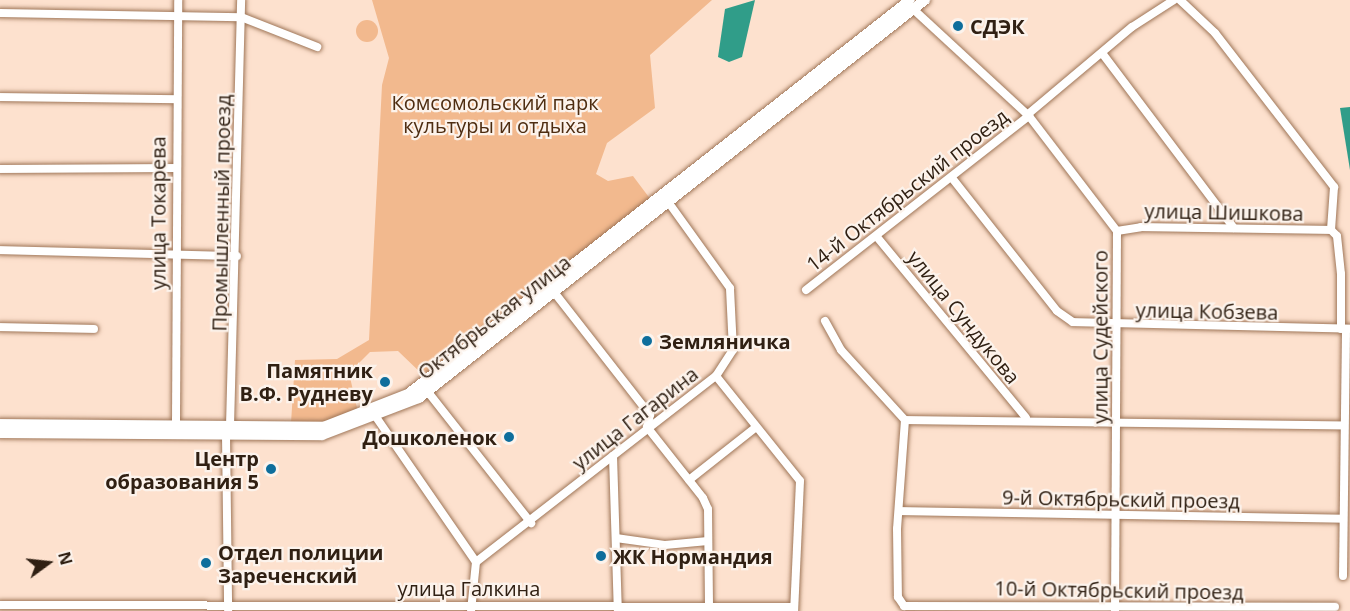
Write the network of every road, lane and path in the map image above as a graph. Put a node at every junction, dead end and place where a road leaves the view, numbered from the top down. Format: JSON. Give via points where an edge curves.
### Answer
{"nodes":[{"id":1,"x":177,"y":0,"type":"edge"},
{"id":2,"x":241,"y":0,"type":"edge"},
{"id":3,"x":925,"y":0,"type":"edge"},
{"id":4,"x":1174,"y":0,"type":"edge"},
{"id":5,"x":1180,"y":0,"type":"edge"},
{"id":6,"x":910,"y":4,"type":"edge"},
{"id":7,"x":0,"y":13,"type":"edge"},
{"id":8,"x":177,"y":14,"type":"junction"},
{"id":9,"x":241,"y":16,"type":"junction"},
{"id":10,"x":317,"y":47,"type":"dead end"},
{"id":11,"x":1102,"y":53,"type":"junction"},
{"id":12,"x":0,"y":97,"type":"edge"},
{"id":13,"x":176,"y":99,"type":"junction"},
{"id":14,"x":1028,"y":116,"type":"junction"},
{"id":15,"x":175,"y":168,"type":"junction"},
{"id":16,"x":0,"y":169,"type":"edge"},
{"id":17,"x":952,"y":178,"type":"junction"},
{"id":18,"x":669,"y":203,"type":"junction"},
{"id":19,"x":1234,"y":228,"type":"junction"},
{"id":20,"x":1331,"y":230,"type":"junction"},
{"id":21,"x":1117,"y":231,"type":"junction"},
{"id":22,"x":877,"y":237,"type":"junction"},
{"id":23,"x":0,"y":250,"type":"edge"},
{"id":24,"x":176,"y":255,"type":"junction"},
{"id":25,"x":237,"y":256,"type":"junction"},
{"id":26,"x":806,"y":290,"type":"dead end"},
{"id":27,"x":554,"y":292,"type":"junction"},
{"id":28,"x":825,"y":321,"type":"dead end"},
{"id":29,"x":1119,"y":326,"type":"junction"},
{"id":30,"x":0,"y":327,"type":"edge"},
{"id":31,"x":94,"y":328,"type":"dead end"},
{"id":32,"x":1346,"y":329,"type":"edge"},
{"id":33,"x":716,"y":376,"type":"junction"},
{"id":34,"x":426,"y":389,"type":"junction"},
{"id":35,"x":376,"y":417,"type":"junction"},
{"id":36,"x":1026,"y":418,"type":"junction"},
{"id":37,"x":905,"y":420,"type":"junction"},
{"id":38,"x":1117,"y":422,"type":"junction"},
{"id":39,"x":0,"y":424,"type":"edge"},
{"id":40,"x":1343,"y":425,"type":"junction"},
{"id":41,"x":647,"y":427,"type":"junction"},
{"id":42,"x":756,"y":427,"type":"junction"},
{"id":43,"x":176,"y":430,"type":"junction"},
{"id":44,"x":228,"y":431,"type":"junction"},
{"id":45,"x":0,"y":433,"type":"edge"},
{"id":46,"x":613,"y":456,"type":"junction"},
{"id":47,"x":688,"y":480,"type":"junction"},
{"id":48,"x":900,"y":511,"type":"junction"},
{"id":49,"x":1116,"y":516,"type":"junction"},
{"id":50,"x":1341,"y":519,"type":"junction"},
{"id":51,"x":531,"y":523,"type":"junction"},
{"id":52,"x":616,"y":538,"type":"junction"},
{"id":53,"x":708,"y":541,"type":"junction"},
{"id":54,"x":476,"y":562,"type":"junction"},
{"id":55,"x":1343,"y":576,"type":"dead end"},
{"id":56,"x":0,"y":605,"type":"edge"},
{"id":57,"x":228,"y":607,"type":"edge"},
{"id":58,"x":1335,"y":607,"type":"dead end"},
{"id":59,"x":471,"y":608,"type":"edge"},
{"id":60,"x":618,"y":608,"type":"edge"},
{"id":61,"x":710,"y":609,"type":"edge"},
{"id":62,"x":794,"y":609,"type":"edge"},
{"id":63,"x":1115,"y":610,"type":"edge"}],
"edges":[{"from":1,"to":8,"type":"street","name":"улица Токарева"},
{"from":2,"to":9,"type":"street","name":"Промышленный проезд"},
{"from":3,"to":6,"type":"main road","name":"Октябрьская улица"},
{"from":4,"to":11,"type":"street","name":"14-й Октябрьский проезд"},
{"from":5,"to":20,"type":"street","via":[[1215,33],[1330,180]]},
{"from":6,"to":14,"type":"street","name":"улица Судейского"},
{"from":6,"to":18,"type":"main road","name":"Октябрьская улица"},
{"from":6,"to":34,"type":"main road","name":"Октябрьская улица"},
{"from":7,"to":8,"type":"street"},
{"from":8,"to":9,"type":"street"},
{"from":8,"to":13,"type":"street","name":"улица Токарева"},
{"from":9,"to":10,"type":"street"},
{"from":9,"to":25,"type":"street","name":"Промышленный проезд"},
{"from":11,"to":14,"type":"street","name":"14-й Октябрьский проезд"},
{"from":11,"to":19,"type":"street"},
{"from":12,"to":13,"type":"street"},
{"from":13,"to":15,"type":"street","name":"улица Токарева"},
{"from":14,"to":17,"type":"street","name":"14-й Октябрьский проезд"},
{"from":14,"to":21,"type":"street","name":"улица Судейского"},
{"from":15,"to":16,"type":"street"},
{"from":15,"to":24,"type":"street","name":"улица Токарева"},
{"from":17,"to":22,"type":"street","name":"14-й Октябрьский проезд"},
{"from":17,"to":29,"type":"street","name":"улица Кобзева","via":[[1065,318]]},
{"from":18,"to":27,"type":"main road","name":"Октябрьская улица"},
{"from":18,"to":33,"type":"street","name":"улица Гагарина","via":[[729,288],[733,350]]},
{"from":19,"to":20,"type":"street","name":"улица Шишкова"},
{"from":19,"to":21,"type":"street","name":"улица Шишкова"},
{"from":20,"to":32,"type":"street","via":[[1337,236]]},
{"from":21,"to":29,"type":"street","name":"улица Судейского"},
{"from":22,"to":26,"type":"street","name":"14-й Октябрьский проезд"},
{"from":22,"to":36,"type":"street","name":"улица Сундукова"},
{"from":23,"to":24,"type":"street"},
{"from":24,"to":25,"type":"street"},
{"from":24,"to":43,"type":"street","name":"улица Токарева"},
{"from":25,"to":44,"type":"street","name":"Промышленный проезд"},
{"from":27,"to":34,"type":"main road","name":"Октябрьская улица"},
{"from":27,"to":41,"type":"street","via":[[650,415]]},
{"from":28,"to":37,"type":"street","via":[[841,350]]},
{"from":29,"to":32,"type":"street","name":"улица Кобзева"},
{"from":29,"to":38,"type":"street","name":"улица Судейского"},
{"from":30,"to":31,"type":"street"},
{"from":32,"to":40,"type":"street"},
{"from":33,"to":41,"type":"street","name":"улица Гагарина"},
{"from":33,"to":42,"type":"street"},
{"from":34,"to":35,"type":"main road","name":"Октябрьская улица"},
{"from":34,"to":44,"type":"main road","name":"Октябрьская улица","via":[[332,425]]},
{"from":34,"to":51,"type":"street"},
{"from":35,"to":44,"type":"main road","name":"Октябрьская улица","via":[[322,435]]},
{"from":35,"to":54,"type":"street"},
{"from":36,"to":37,"type":"street"},
{"from":36,"to":38,"type":"street"},
{"from":37,"to":48,"type":"street"},
{"from":38,"to":40,"type":"street"},
{"from":38,"to":49,"type":"street","name":"улица Судейского"},
{"from":39,"to":43,"type":"main road","name":"Октябрьская улица"},
{"from":40,"to":50,"type":"street"},
{"from":41,"to":46,"type":"street","name":"улица Гагарина"},
{"from":41,"to":47,"type":"street"},
{"from":42,"to":47,"type":"street"},
{"from":42,"to":62,"type":"street","via":[[801,481]]},
{"from":43,"to":44,"type":"main road","name":"Октябрьская улица"},
{"from":43,"to":45,"type":"main road","name":"Октябрьская улица"},
{"from":44,"to":57,"type":"street"},
{"from":46,"to":51,"type":"street","name":"улица Гагарина"},
{"from":46,"to":52,"type":"street"},
{"from":47,"to":53,"type":"street","via":[[708,509]]},
{"from":48,"to":49,"type":"street","name":"9-й Октябрьский проезд"},
{"from":48,"to":63,"type":"street","name":"10-й Октябрьский проезд","via":[[897,597],[904,606]]},
{"from":49,"to":50,"type":"street","name":"9-й Октябрьский проезд"},
{"from":49,"to":63,"type":"street","name":"улица Судейского"},
{"from":50,"to":55,"type":"street"},
{"from":51,"to":54,"type":"street","name":"улица Гагарина"},
{"from":52,"to":53,"type":"street","via":[[665,545]]},
{"from":52,"to":60,"type":"street"},
{"from":53,"to":61,"type":"street"},
{"from":54,"to":59,"type":"street"},
{"from":56,"to":57,"type":"street","name":"улица Галкина"},
{"from":57,"to":59,"type":"street","name":"улица Галкина"},
{"from":58,"to":63,"type":"street","name":"10-й Октябрьский проезд"},
{"from":59,"to":60,"type":"street","name":"улица Галкина"},
{"from":60,"to":61,"type":"street","name":"улица Галкина"},
{"from":61,"to":62,"type":"street","name":"улица Галкина"}]}
